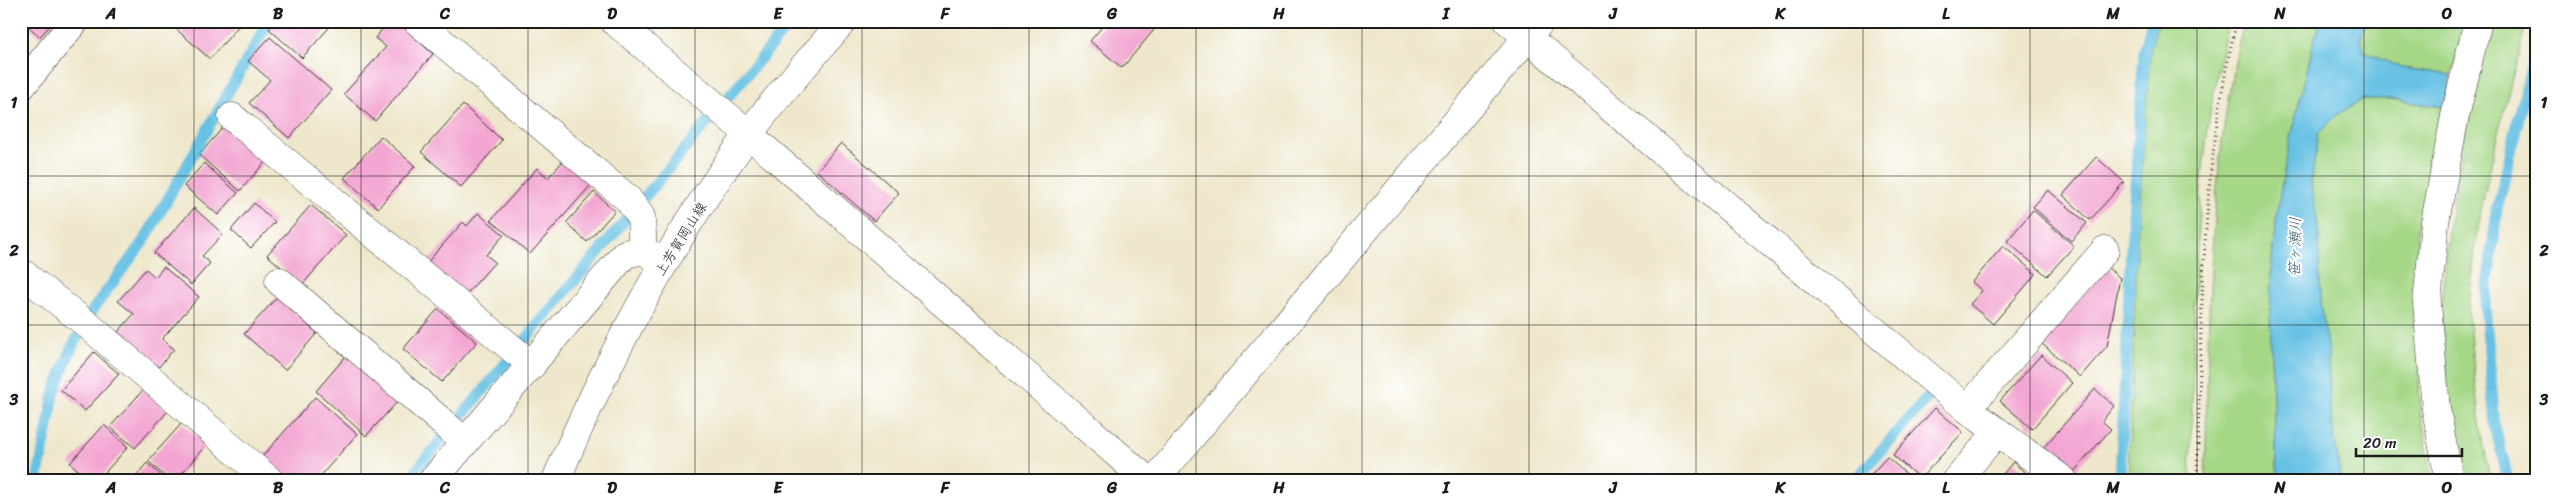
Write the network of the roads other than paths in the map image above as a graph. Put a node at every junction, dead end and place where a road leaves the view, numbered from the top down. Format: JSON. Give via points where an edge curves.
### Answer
{"nodes":[{"id":1,"x":75,"y":21,"type":"edge"},
{"id":2,"x":417,"y":21,"type":"edge"},
{"id":3,"x":614,"y":21,"type":"edge"},
{"id":4,"x":843,"y":21,"type":"edge"},
{"id":5,"x":2478,"y":21,"type":"edge"},
{"id":6,"x":1522,"y":27,"type":"edge"},
{"id":7,"x":21,"y":87,"type":"edge"},
{"id":8,"x":232,"y":118,"type":"dead end"},
{"id":9,"x":748,"y":134,"type":"junction"},
{"id":10,"x":2105,"y":250,"type":"dead end"},
{"id":11,"x":654,"y":256,"type":"junction"},
{"id":12,"x":21,"y":272,"type":"edge"},
{"id":13,"x":279,"y":281,"type":"dead end"},
{"id":14,"x":520,"y":355,"type":"junction"},
{"id":15,"x":1967,"y":409,"type":"junction"},
{"id":16,"x":454,"y":432,"type":"junction"},
{"id":17,"x":1997,"y":432,"type":"junction"},
{"id":18,"x":1146,"y":477,"type":"edge"},
{"id":19,"x":269,"y":480,"type":"edge"},
{"id":20,"x":433,"y":480,"type":"edge"},
{"id":21,"x":556,"y":480,"type":"edge"},
{"id":22,"x":1957,"y":480,"type":"edge"},
{"id":23,"x":2063,"y":480,"type":"edge"},
{"id":24,"x":2449,"y":480,"type":"edge"}],
"edges":[{"from":1,"to":7,"type":"street"},
{"from":2,"to":11,"type":"street","via":[[634,208]]},
{"from":3,"to":9,"type":"street"},
{"from":4,"to":9,"type":"street","name":"上芳賀岡山線"},
{"from":5,"to":24,"type":"street","via":[[2454,116],[2435,222],[2427,303],[2436,409]]},
{"from":6,"to":15,"type":"street"},
{"from":6,"to":18,"type":"street"},
{"from":8,"to":14,"type":"street"},
{"from":9,"to":11,"type":"street","name":"上芳賀岡山線"},
{"from":9,"to":18,"type":"street"},
{"from":10,"to":15,"type":"street"},
{"from":11,"to":14,"type":"street","via":[[625,254]]},
{"from":11,"to":21,"type":"street","name":"上芳賀岡山線"},
{"from":12,"to":19,"type":"street"},
{"from":13,"to":16,"type":"street"},
{"from":14,"to":16,"type":"street"},
{"from":15,"to":17,"type":"street"},
{"from":16,"to":20,"type":"street"},
{"from":17,"to":22,"type":"street"},
{"from":17,"to":23,"type":"street"}]}
